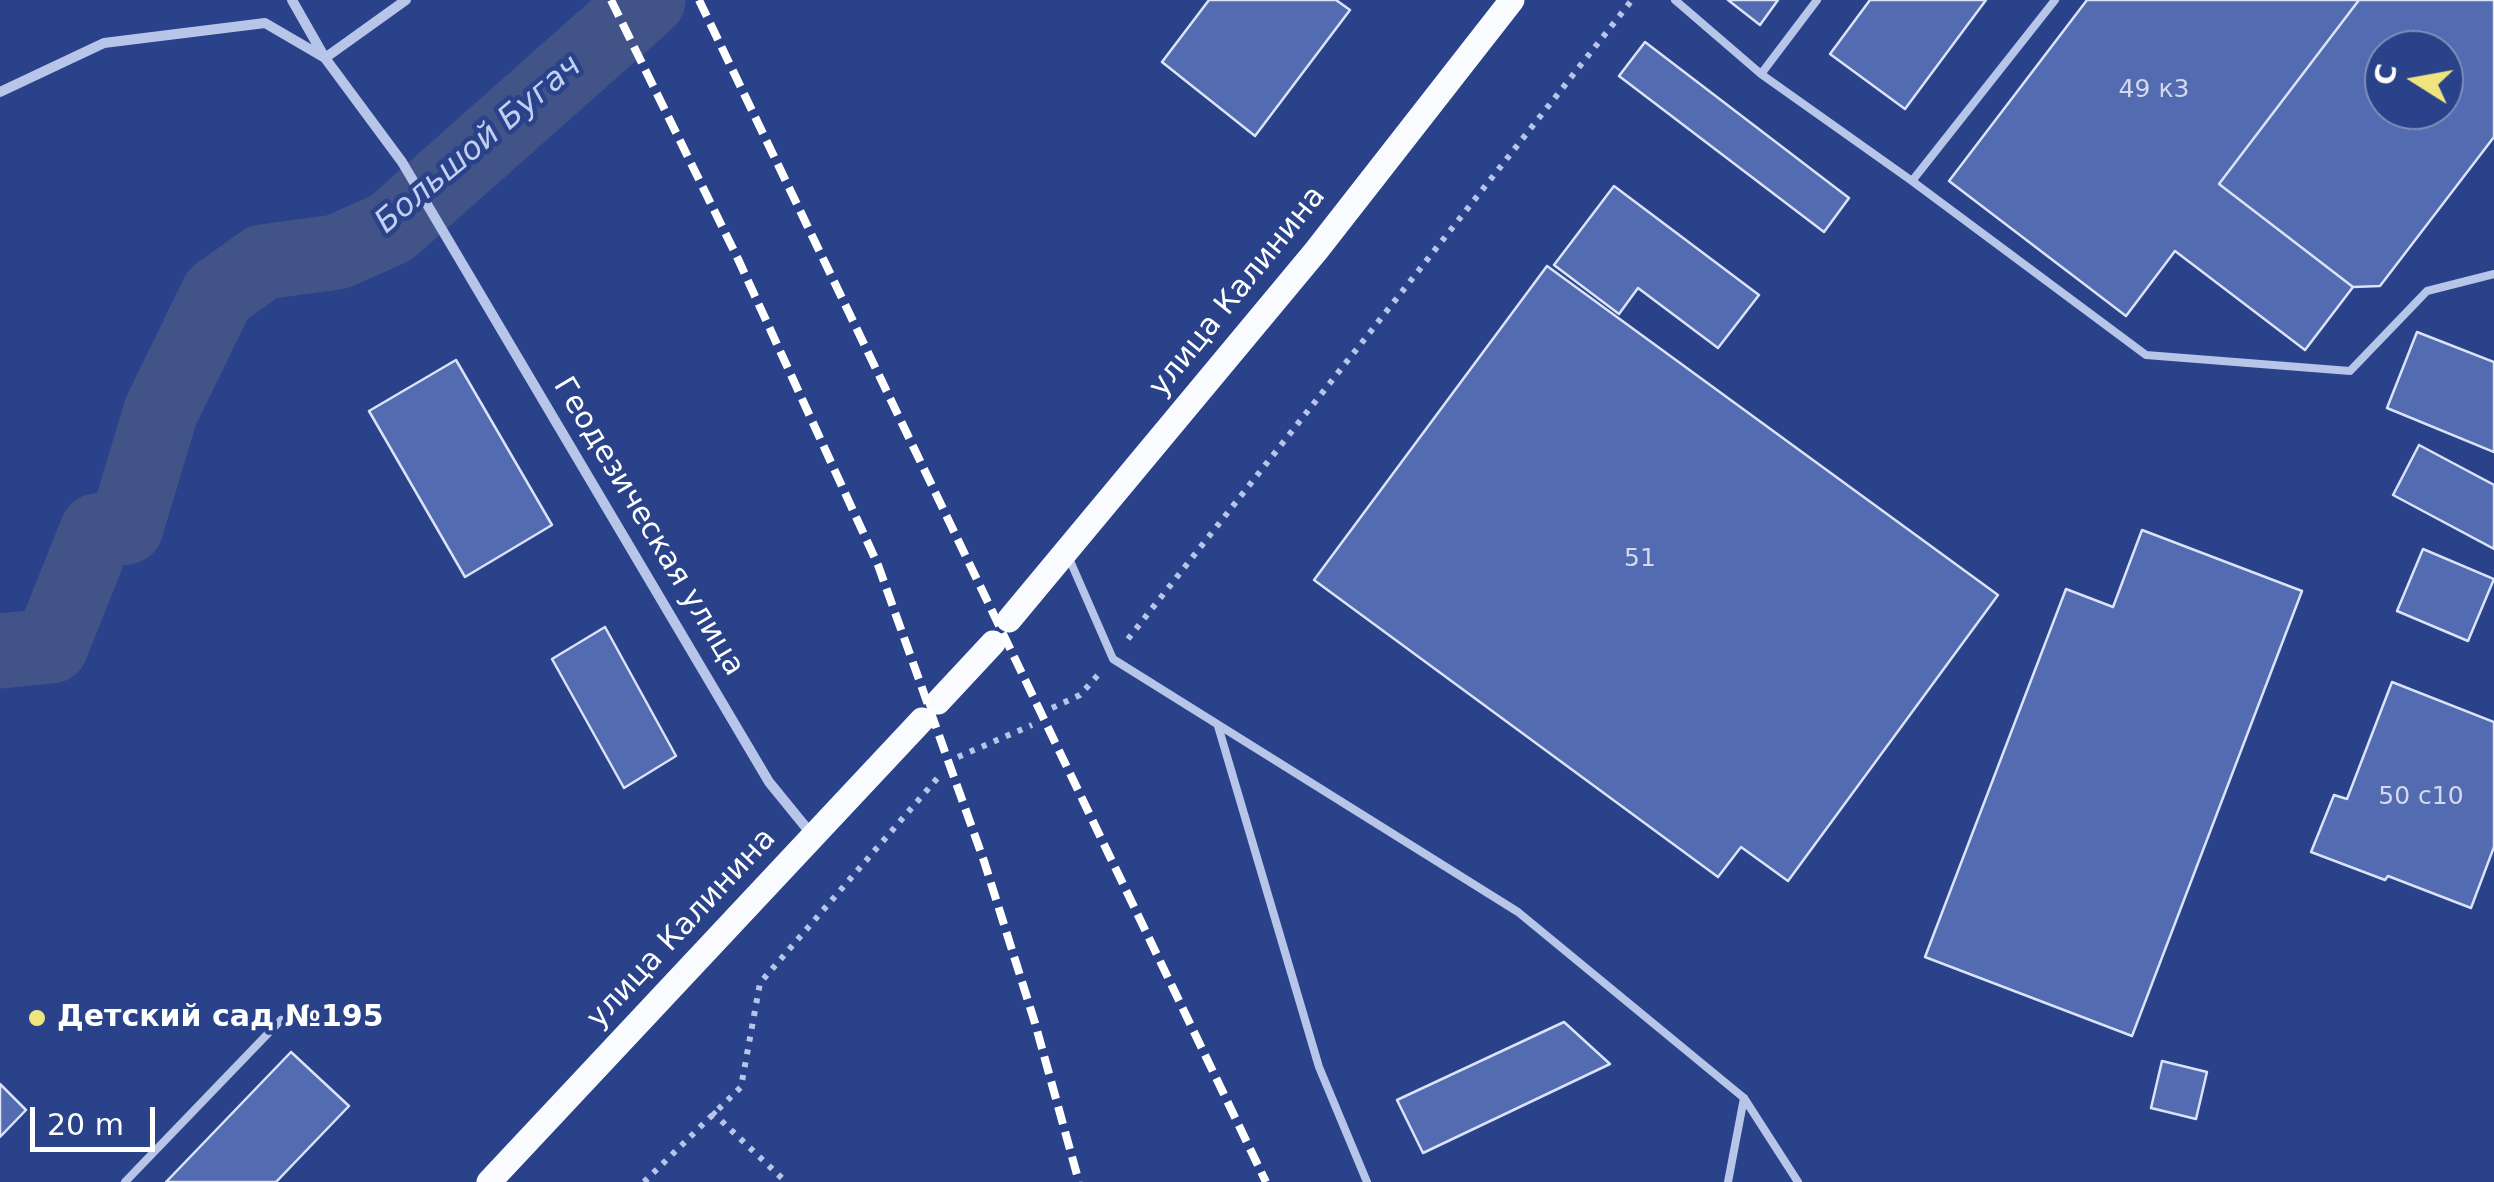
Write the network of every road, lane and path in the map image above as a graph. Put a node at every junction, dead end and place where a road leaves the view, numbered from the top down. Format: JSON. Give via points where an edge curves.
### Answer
{"nodes":[{"id":1,"x":292,"y":0,"type":"edge"},
{"id":2,"x":406,"y":0,"type":"edge"},
{"id":3,"x":1512,"y":0,"type":"edge"},
{"id":4,"x":1632,"y":0,"type":"edge"},
{"id":5,"x":1675,"y":0,"type":"edge"},
{"id":6,"x":1817,"y":0,"type":"edge"},
{"id":7,"x":2055,"y":0,"type":"edge"},
{"id":8,"x":325,"y":58,"type":"junction"},
{"id":9,"x":1762,"y":74,"type":"junction"},
{"id":10,"x":0,"y":92,"type":"edge"},
{"id":11,"x":1912,"y":180,"type":"junction"},
{"id":12,"x":2494,"y":274,"type":"edge"},
{"id":13,"x":1066,"y":552,"type":"junction"},
{"id":14,"x":1009,"y":620,"type":"dead end"},
{"id":15,"x":992,"y":643,"type":"dead end"},
{"id":16,"x":1113,"y":658,"type":"junction"},
{"id":17,"x":1052,"y":708,"type":"dead end"},
{"id":18,"x":1217,"y":724,"type":"junction"},
{"id":19,"x":1032,"y":725,"type":"dead end"},
{"id":20,"x":958,"y":756,"type":"dead end"},
{"id":21,"x":942,"y":774,"type":"dead end"},
{"id":22,"x":814,"y":836,"type":"junction"},
{"id":23,"x":281,"y":1020,"type":"dead end"},
{"id":24,"x":1744,"y":1098,"type":"junction"},
{"id":25,"x":712,"y":1112,"type":"junction"},
{"id":26,"x":125,"y":1182,"type":"edge"},
{"id":27,"x":489,"y":1182,"type":"edge"},
{"id":28,"x":644,"y":1182,"type":"edge"},
{"id":29,"x":786,"y":1182,"type":"edge"},
{"id":30,"x":1366,"y":1182,"type":"edge"},
{"id":31,"x":1728,"y":1182,"type":"edge"},
{"id":32,"x":1798,"y":1182,"type":"edge"}],
"edges":[{"from":1,"to":8,"type":"street"},
{"from":2,"to":8,"type":"street"},
{"from":3,"to":13,"type":"main road","name":"улица Калинина"},
{"from":4,"to":16,"type":"path"},
{"from":5,"to":9,"type":"lane"},
{"from":6,"to":9,"type":"lane"},
{"from":7,"to":11,"type":"lane"},
{"from":8,"to":10,"type":"street","via":[[265,22],[104,43]]},
{"from":8,"to":22,"type":"street","name":"Геодезическая улица","via":[[402,162],[769,782]]},
{"from":9,"to":11,"type":"lane"},
{"from":11,"to":12,"type":"lane","via":[[2146,355],[2350,371],[2427,291]]},
{"from":13,"to":14,"type":"main road","name":"улица Калинина"},
{"from":13,"to":16,"type":"lane"},
{"from":15,"to":22,"type":"main road","name":"улица Калинина"},
{"from":16,"to":17,"type":"path","via":[[1080,695]]},
{"from":16,"to":18,"type":"lane"},
{"from":18,"to":24,"type":"lane","via":[[1518,912]]},
{"from":18,"to":30,"type":"lane","via":[[1319,1067]]},
{"from":19,"to":20,"type":"path"},
{"from":21,"to":25,"type":"path","via":[[760,983],[741,1086]]},
{"from":22,"to":27,"type":"main road","name":"улица Калинина"},
{"from":23,"to":26,"type":"lane"},
{"from":24,"to":31,"type":"lane"},
{"from":24,"to":32,"type":"lane"},
{"from":25,"to":28,"type":"path"},
{"from":25,"to":29,"type":"path"}]}
